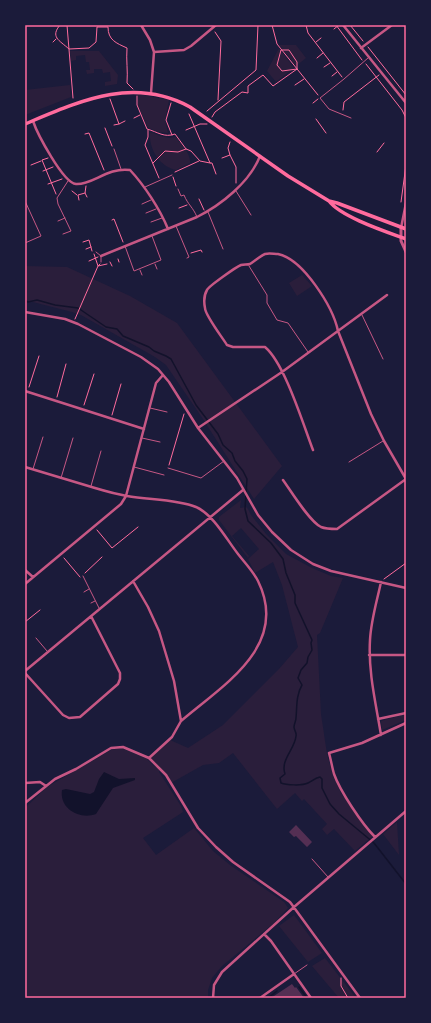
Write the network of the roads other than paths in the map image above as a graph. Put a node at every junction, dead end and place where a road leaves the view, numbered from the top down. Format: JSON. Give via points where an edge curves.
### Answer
{"nodes":[{"id":1,"x":141,"y":25,"type":"edge"},
{"id":2,"x":216,"y":25,"type":"edge"},
{"id":3,"x":343,"y":25,"type":"edge"},
{"id":4,"x":392,"y":25,"type":"edge"},
{"id":5,"x":361,"y":48,"type":"junction"},
{"id":6,"x":154,"y":52,"type":"junction"},
{"id":7,"x":369,"y":58,"type":"junction"},
{"id":8,"x":152,"y":93,"type":"junction"},
{"id":9,"x":406,"y":103,"type":"edge"},
{"id":10,"x":351,"y":118,"type":"dead end"},
{"id":11,"x":33,"y":121,"type":"junction"},
{"id":12,"x":25,"y":124,"type":"edge"},
{"id":13,"x":114,"y":149,"type":"road end"},
{"id":14,"x":260,"y":156,"type":"junction"},
{"id":15,"x":121,"y":169,"type":"junction"},
{"id":16,"x":172,"y":175,"type":"road end"},
{"id":17,"x":68,"y":181,"type":"junction"},
{"id":18,"x":143,"y":187,"type":"junction"},
{"id":19,"x":178,"y":189,"type":"road end"},
{"id":20,"x":236,"y":190,"type":"junction"},
{"id":21,"x":152,"y":200,"type":"junction"},
{"id":22,"x":329,"y":201,"type":"junction"},
{"id":23,"x":25,"y":202,"type":"edge"},
{"id":24,"x":406,"y":203,"type":"edge"},
{"id":25,"x":142,"y":204,"type":"dead end"},
{"id":26,"x":157,"y":208,"type":"junction"},
{"id":27,"x":207,"y":212,"type":"junction"},
{"id":28,"x":146,"y":213,"type":"dead end"},
{"id":29,"x":251,"y":216,"type":"dead end"},
{"id":30,"x":163,"y":217,"type":"junction"},
{"id":31,"x":197,"y":217,"type":"junction"},
{"id":32,"x":65,"y":218,"type":"junction"},
{"id":33,"x":58,"y":221,"type":"dead end"},
{"id":34,"x":151,"y":222,"type":"dead end"},
{"id":35,"x":176,"y":226,"type":"junction"},
{"id":36,"x":401,"y":228,"type":"junction"},
{"id":37,"x":168,"y":229,"type":"junction"},
{"id":38,"x":406,"y":229,"type":"edge"},
{"id":39,"x":63,"y":234,"type":"dead end"},
{"id":40,"x":152,"y":236,"type":"junction"},
{"id":41,"x":401,"y":237,"type":"junction"},
{"id":42,"x":406,"y":239,"type":"edge"},
{"id":43,"x":25,"y":243,"type":"edge"},
{"id":44,"x":125,"y":246,"type":"junction"},
{"id":45,"x":223,"y":249,"type":"dead end"},
{"id":46,"x":96,"y":252,"type":"dead end"},
{"id":47,"x":406,"y":252,"type":"edge"},
{"id":48,"x":101,"y":256,"type":"junction"},
{"id":49,"x":187,"y":258,"type":"dead end"},
{"id":50,"x":101,"y":262,"type":"dead end"},
{"id":51,"x":154,"y":263,"type":"junction"},
{"id":52,"x":248,"y":265,"type":"junction"},
{"id":53,"x":140,"y":269,"type":"junction"},
{"id":54,"x":157,"y":269,"type":"dead end"},
{"id":55,"x":142,"y":275,"type":"dead end"},
{"id":56,"x":387,"y":295,"type":"dead end"},
{"id":57,"x":25,"y":312,"type":"edge"},
{"id":58,"x":362,"y":315,"type":"junction"},
{"id":59,"x":338,"y":330,"type":"junction"},
{"id":60,"x":308,"y":353,"type":"junction"},
{"id":61,"x":384,"y":358,"type":"dead end"},
{"id":62,"x":282,"y":372,"type":"junction"},
{"id":63,"x":163,"y":375,"type":"junction"},
{"id":64,"x":27,"y":391,"type":"edge"},
{"id":65,"x":150,"y":408,"type":"junction"},
{"id":66,"x":167,"y":412,"type":"dead end"},
{"id":67,"x":198,"y":428,"type":"junction"},
{"id":68,"x":144,"y":429,"type":"junction"},
{"id":69,"x":43,"y":437,"type":"dead end"},
{"id":70,"x":73,"y":438,"type":"dead end"},
{"id":71,"x":141,"y":438,"type":"junction"},
{"id":72,"x":384,"y":441,"type":"junction"},
{"id":73,"x":160,"y":442,"type":"dead end"},
{"id":74,"x":101,"y":450,"type":"dead end"},
{"id":75,"x":313,"y":450,"type":"dead end"},
{"id":76,"x":224,"y":461,"type":"junction"},
{"id":77,"x":349,"y":462,"type":"dead end"},
{"id":78,"x":25,"y":467,"type":"edge"},
{"id":79,"x":134,"y":467,"type":"junction"},
{"id":80,"x":168,"y":468,"type":"road end"},
{"id":81,"x":33,"y":469,"type":"junction"},
{"id":82,"x":164,"y":475,"type":"dead end"},
{"id":83,"x":61,"y":478,"type":"junction"},
{"id":84,"x":406,"y":479,"type":"edge"},
{"id":85,"x":283,"y":480,"type":"dead end"},
{"id":86,"x":91,"y":486,"type":"junction"},
{"id":87,"x":243,"y":490,"type":"junction"},
{"id":88,"x":126,"y":496,"type":"junction"},
{"id":89,"x":210,"y":517,"type":"junction"},
{"id":90,"x":25,"y":570,"type":"edge"},
{"id":91,"x":83,"y":576,"type":"road end"},
{"id":92,"x":34,"y":577,"type":"junction"},
{"id":93,"x":133,"y":581,"type":"junction"},
{"id":94,"x":381,"y":582,"type":"junction"},
{"id":95,"x":25,"y":584,"type":"edge"},
{"id":96,"x":406,"y":588,"type":"edge"},
{"id":97,"x":89,"y":589,"type":"junction"},
{"id":98,"x":84,"y":592,"type":"dead end"},
{"id":99,"x":95,"y":601,"type":"junction"},
{"id":100,"x":91,"y":603,"type":"dead end"},
{"id":101,"x":100,"y":609,"type":"junction"},
{"id":102,"x":91,"y":616,"type":"junction"},
{"id":103,"x":36,"y":638,"type":"dead end"},
{"id":104,"x":48,"y":652,"type":"junction"},
{"id":105,"x":370,"y":655,"type":"junction"},
{"id":106,"x":406,"y":655,"type":"edge"},
{"id":107,"x":25,"y":672,"type":"edge"},
{"id":108,"x":406,"y":713,"type":"edge"},
{"id":109,"x":378,"y":719,"type":"junction"},
{"id":110,"x":181,"y":721,"type":"junction"},
{"id":111,"x":406,"y":723,"type":"edge"},
{"id":112,"x":381,"y":735,"type":"junction"},
{"id":113,"x":149,"y":758,"type":"junction"},
{"id":114,"x":25,"y":783,"type":"edge"},
{"id":115,"x":46,"y":786,"type":"junction"},
{"id":116,"x":25,"y":804,"type":"edge"},
{"id":117,"x":406,"y":811,"type":"edge"},
{"id":118,"x":375,"y":838,"type":"junction"},
{"id":119,"x":312,"y":859,"type":"dead end"},
{"id":120,"x":328,"y":877,"type":"junction"},
{"id":121,"x":294,"y":907,"type":"junction"},
{"id":122,"x":264,"y":934,"type":"junction"},
{"id":123,"x":307,"y":966,"type":"dead end"},
{"id":124,"x":294,"y":974,"type":"junction"},
{"id":125,"x":213,"y":998,"type":"edge"},
{"id":126,"x":260,"y":998,"type":"edge"},
{"id":127,"x":311,"y":998,"type":"edge"},
{"id":128,"x":360,"y":998,"type":"edge"}],
"edges":[{"from":1,"to":6,"type":"street"},
{"from":2,"to":6,"type":"street","via":[[184,50]]},
{"from":3,"to":5,"type":"street"},
{"from":4,"to":5,"type":"street"},
{"from":5,"to":7,"type":"street"},
{"from":6,"to":8,"type":"street"},
{"from":7,"to":9,"type":"street"},
{"from":7,"to":10,"type":"lane","via":[[320,98],[329,109]]},
{"from":8,"to":11,"type":"main road","via":[[108,95]]},
{"from":8,"to":14,"type":"main road","via":[[172,98],[190,107]]},
{"from":11,"to":12,"type":"main road"},
{"from":11,"to":17,"type":"street","via":[[43,143]]},
{"from":13,"to":15,"type":"lane"},
{"from":14,"to":20,"type":"street"},
{"from":14,"to":22,"type":"main road","via":[[299,184]]},
{"from":15,"to":17,"type":"street","via":[[87,182],[76,184]]},
{"from":15,"to":18,"type":"street","via":[[130,170]]},
{"from":16,"to":18,"type":"lane"},
{"from":17,"to":32,"type":"lane","via":[[57,198]]},
{"from":18,"to":21,"type":"street"},
{"from":19,"to":31,"type":"lane"},
{"from":20,"to":27,"type":"street"},
{"from":20,"to":29,"type":"lane"},
{"from":21,"to":25,"type":"lane"},
{"from":21,"to":26,"type":"street"},
{"from":22,"to":36,"type":"main road"},
{"from":22,"to":41,"type":"main road","via":[[334,207]]},
{"from":23,"to":43,"type":"lane","via":[[41,236]]},
{"from":24,"to":36,"type":"street"},
{"from":26,"to":28,"type":"lane"},
{"from":26,"to":30,"type":"street"},
{"from":27,"to":31,"type":"street"},
{"from":27,"to":45,"type":"lane"},
{"from":30,"to":34,"type":"lane"},
{"from":30,"to":37,"type":"street"},
{"from":31,"to":35,"type":"street"},
{"from":32,"to":33,"type":"lane"},
{"from":32,"to":39,"type":"lane","via":[[71,231]]},
{"from":35,"to":37,"type":"street"},
{"from":35,"to":49,"type":"lane","via":[[189,257]]},
{"from":36,"to":38,"type":"main road"},
{"from":36,"to":41,"type":"street"},
{"from":37,"to":40,"type":"street"},
{"from":40,"to":44,"type":"street"},
{"from":40,"to":51,"type":"lane","via":[[161,260]]},
{"from":41,"to":42,"type":"main road"},
{"from":41,"to":47,"type":"street"},
{"from":44,"to":48,"type":"street"},
{"from":44,"to":53,"type":"lane","via":[[134,271]]},
{"from":46,"to":48,"type":"lane"},
{"from":48,"to":50,"type":"lane"},
{"from":51,"to":53,"type":"lane"},
{"from":51,"to":54,"type":"lane"},
{"from":52,"to":59,"type":"street","via":[[263,255],[279,254],[289,259],[304,271],[324,298]]},
{"from":52,"to":60,"type":"lane","via":[[267,295],[267,303],[277,320],[288,323]]},
{"from":52,"to":62,"type":"street","via":[[242,264],[211,285],[204,302],[205,311],[227,344],[233,347],[264,347]]},
{"from":53,"to":55,"type":"lane"},
{"from":56,"to":58,"type":"street"},
{"from":57,"to":63,"type":"street","via":[[73,322],[91,330],[153,364]]},
{"from":58,"to":59,"type":"street"},
{"from":58,"to":61,"type":"lane"},
{"from":59,"to":60,"type":"street"},
{"from":59,"to":72,"type":"street"},
{"from":60,"to":62,"type":"street"},
{"from":62,"to":67,"type":"street"},
{"from":62,"to":75,"type":"street"},
{"from":63,"to":65,"type":"street","via":[[156,383]]},
{"from":63,"to":67,"type":"street"},
{"from":64,"to":68,"type":"street"},
{"from":65,"to":66,"type":"lane"},
{"from":65,"to":68,"type":"street"},
{"from":67,"to":76,"type":"street"},
{"from":68,"to":71,"type":"street"},
{"from":69,"to":81,"type":"lane"},
{"from":70,"to":83,"type":"lane"},
{"from":71,"to":73,"type":"lane"},
{"from":71,"to":79,"type":"street"},
{"from":72,"to":77,"type":"lane"},
{"from":72,"to":84,"type":"street"},
{"from":74,"to":86,"type":"lane"},
{"from":76,"to":80,"type":"lane","via":[[201,478]]},
{"from":76,"to":87,"type":"street"},
{"from":78,"to":81,"type":"street"},
{"from":79,"to":82,"type":"lane"},
{"from":79,"to":88,"type":"street"},
{"from":81,"to":83,"type":"street"},
{"from":83,"to":86,"type":"street"},
{"from":84,"to":85,"type":"street","via":[[337,529],[321,527],[314,521]]},
{"from":86,"to":88,"type":"street"},
{"from":87,"to":89,"type":"street"},
{"from":87,"to":94,"type":"street","via":[[272,532],[302,558],[331,571]]},
{"from":88,"to":89,"type":"street","via":[[197,507]]},
{"from":88,"to":92,"type":"street","via":[[121,504]]},
{"from":89,"to":93,"type":"street"},
{"from":89,"to":110,"type":"street","via":[[258,580],[265,605],[265,628],[260,644],[249,661],[214,695]]},
{"from":90,"to":92,"type":"street"},
{"from":91,"to":97,"type":"lane"},
{"from":92,"to":95,"type":"street"},
{"from":93,"to":101,"type":"street"},
{"from":93,"to":110,"type":"street","via":[[159,631],[174,681]]},
{"from":94,"to":96,"type":"street"},
{"from":94,"to":105,"type":"street","via":[[372,627]]},
{"from":97,"to":98,"type":"lane"},
{"from":97,"to":99,"type":"lane"},
{"from":99,"to":100,"type":"lane"},
{"from":99,"to":101,"type":"lane"},
{"from":101,"to":102,"type":"street"},
{"from":102,"to":104,"type":"street"},
{"from":102,"to":107,"type":"street","via":[[120,673],[120,679],[118,684],[80,717],[69,718],[63,715]]},
{"from":103,"to":104,"type":"lane"},
{"from":104,"to":107,"type":"street"},
{"from":105,"to":106,"type":"street"},
{"from":105,"to":109,"type":"street"},
{"from":108,"to":109,"type":"street"},
{"from":109,"to":112,"type":"street"},
{"from":110,"to":113,"type":"street","via":[[172,737]]},
{"from":111,"to":112,"type":"street"},
{"from":112,"to":118,"type":"street","via":[[329,753],[342,791]]},
{"from":113,"to":115,"type":"street","via":[[123,747],[111,748]]},
{"from":113,"to":121,"type":"street","via":[[166,775],[198,828],[216,848],[287,898]]},
{"from":114,"to":115,"type":"street","via":[[40,782]]},
{"from":115,"to":116,"type":"street"},
{"from":117,"to":118,"type":"street"},
{"from":118,"to":120,"type":"street"},
{"from":119,"to":120,"type":"lane"},
{"from":120,"to":121,"type":"street"},
{"from":121,"to":122,"type":"street"},
{"from":121,"to":128,"type":"street"},
{"from":122,"to":124,"type":"street"},
{"from":122,"to":125,"type":"street","via":[[222,972],[214,985]]},
{"from":123,"to":124,"type":"lane"},
{"from":124,"to":126,"type":"street"},
{"from":124,"to":127,"type":"street"}]}
